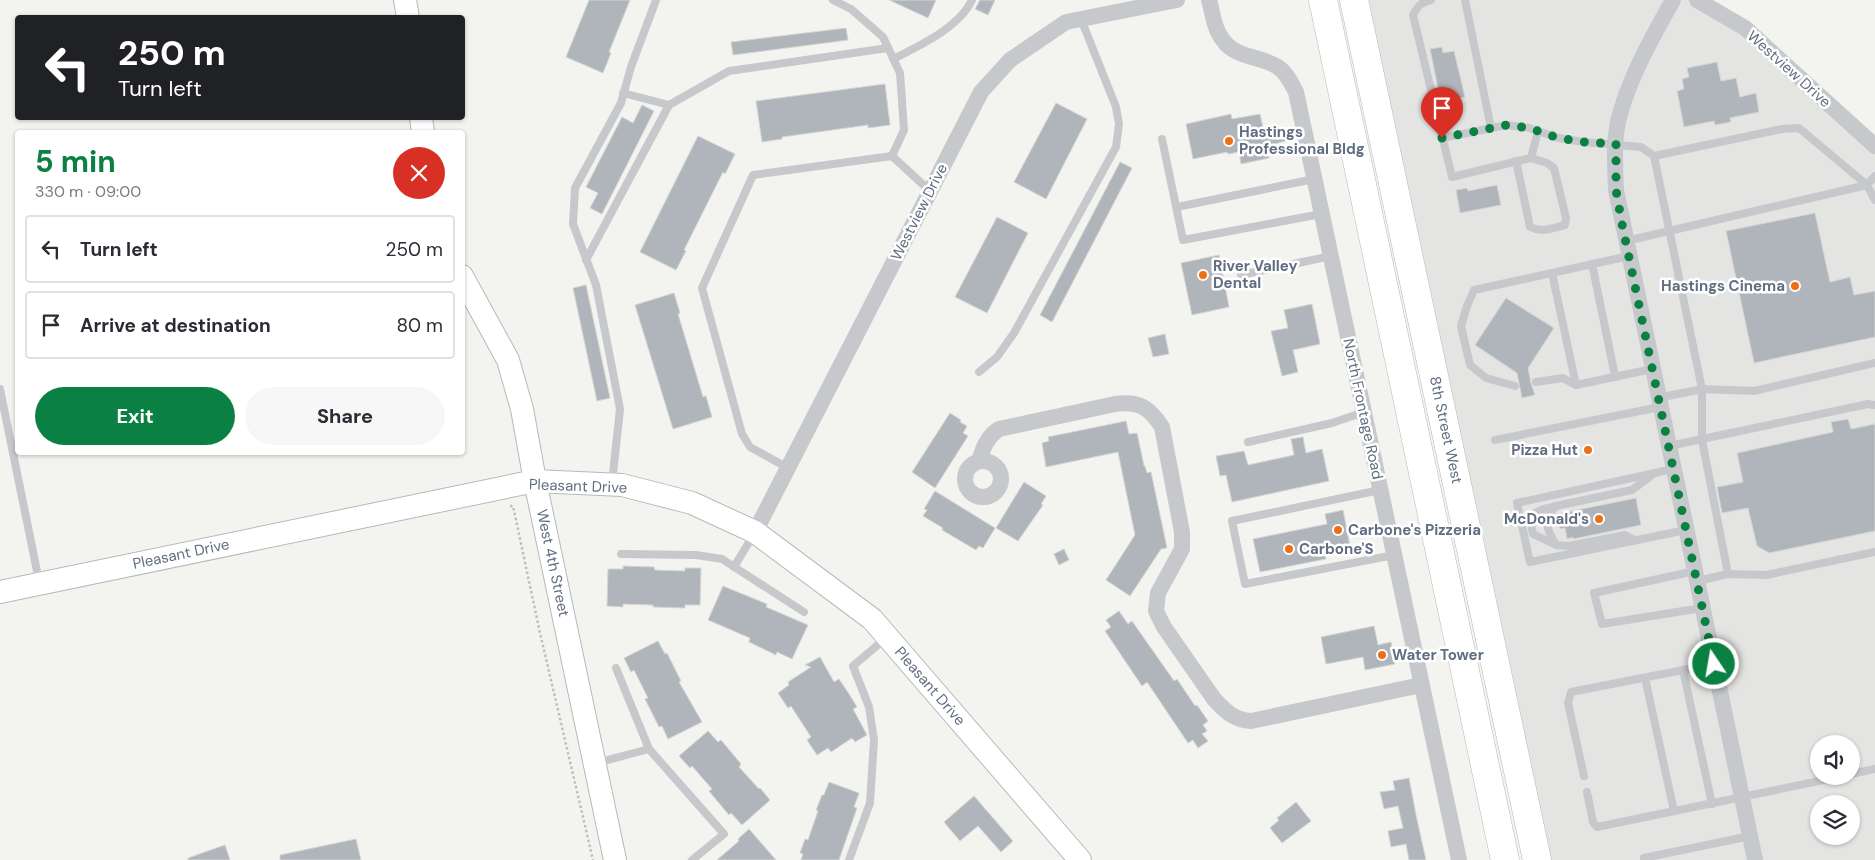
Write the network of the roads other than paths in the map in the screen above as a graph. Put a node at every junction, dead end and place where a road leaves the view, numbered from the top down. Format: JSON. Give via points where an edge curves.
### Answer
{"nodes":[{"id":1,"x":404,"y":0,"type":"edge"},
{"id":2,"x":656,"y":0,"type":"edge"},
{"id":3,"x":833,"y":0,"type":"edge"},
{"id":4,"x":972,"y":0,"type":"edge"},
{"id":5,"x":1177,"y":0,"type":"edge"},
{"id":6,"x":1209,"y":0,"type":"edge"},
{"id":7,"x":1323,"y":0,"type":"edge"},
{"id":8,"x":1354,"y":0,"type":"edge"},
{"id":9,"x":1431,"y":0,"type":"edge"},
{"id":10,"x":1464,"y":0,"type":"edge"},
{"id":11,"x":1673,"y":0,"type":"edge"},
{"id":12,"x":1697,"y":0,"type":"edge"},
{"id":13,"x":845,"y":3,"type":"edge"},
{"id":14,"x":407,"y":15,"type":"edge"},
{"id":15,"x":1081,"y":19,"type":"junction"},
{"id":16,"x":888,"y":48,"type":"junction"},
{"id":17,"x":893,"y":59,"type":"junction"},
{"id":18,"x":623,"y":93,"type":"junction"},
{"id":19,"x":670,"y":105,"type":"junction"},
{"id":20,"x":1491,"y":128,"type":"junction"},
{"id":21,"x":1538,"y":131,"type":"junction"},
{"id":22,"x":1442,"y":138,"type":"junction"},
{"id":23,"x":1162,"y":139,"type":"dead end"},
{"id":24,"x":1616,"y":144,"type":"junction"},
{"id":25,"x":1875,"y":146,"type":"edge"},
{"id":26,"x":892,"y":156,"type":"junction"},
{"id":27,"x":1654,"y":156,"type":"junction"},
{"id":28,"x":1531,"y":158,"type":"junction"},
{"id":29,"x":1516,"y":161,"type":"junction"},
{"id":30,"x":1875,"y":176,"type":"edge"},
{"id":31,"x":1314,"y":179,"type":"junction"},
{"id":32,"x":1867,"y":185,"type":"junction"},
{"id":33,"x":930,"y":191,"type":"junction"},
{"id":34,"x":1875,"y":200,"type":"edge"},
{"id":35,"x":1176,"y":207,"type":"junction"},
{"id":36,"x":1322,"y":214,"type":"junction"},
{"id":37,"x":1668,"y":231,"type":"junction"},
{"id":38,"x":1627,"y":248,"type":"junction"},
{"id":39,"x":1330,"y":256,"type":"junction"},
{"id":40,"x":586,"y":260,"type":"junction"},
{"id":41,"x":1592,"y":264,"type":"junction"},
{"id":42,"x":1552,"y":273,"type":"junction"},
{"id":43,"x":1241,"y":275,"type":"dead end"},
{"id":44,"x":465,"y":281,"type":"edge"},
{"id":45,"x":1875,"y":363,"type":"edge"},
{"id":46,"x":1652,"y":369,"type":"junction"},
{"id":47,"x":979,"y":372,"type":"dead end"},
{"id":48,"x":1615,"y":376,"type":"junction"},
{"id":49,"x":1536,"y":382,"type":"dead end"},
{"id":50,"x":1576,"y":385,"type":"junction"},
{"id":51,"x":1515,"y":386,"type":"dead end"},
{"id":52,"x":0,"y":389,"type":"edge"},
{"id":53,"x":1702,"y":389,"type":"junction"},
{"id":54,"x":1659,"y":403,"type":"junction"},
{"id":55,"x":1875,"y":405,"type":"edge"},
{"id":56,"x":1364,"y":412,"type":"junction"},
{"id":57,"x":1495,"y":440,"type":"dead end"},
{"id":58,"x":1702,"y":440,"type":"junction"},
{"id":59,"x":1248,"y":442,"type":"dead end"},
{"id":60,"x":1668,"y":446,"type":"junction"},
{"id":61,"x":978,"y":461,"type":"dead end"},
{"id":62,"x":788,"y":468,"type":"junction"},
{"id":63,"x":1673,"y":469,"type":"junction"},
{"id":64,"x":1656,"y":473,"type":"junction"},
{"id":65,"x":535,"y":481,"type":"junction"},
{"id":66,"x":612,"y":484,"type":"junction"},
{"id":67,"x":1380,"y":490,"type":"junction"},
{"id":68,"x":1556,"y":506,"type":"junction"},
{"id":69,"x":1686,"y":530,"type":"junction"},
{"id":70,"x":755,"y":532,"type":"junction"},
{"id":71,"x":1636,"y":540,"type":"junction"},
{"id":72,"x":1556,"y":545,"type":"junction"},
{"id":73,"x":1875,"y":552,"type":"edge"},
{"id":74,"x":621,"y":554,"type":"dead end"},
{"id":75,"x":1394,"y":555,"type":"junction"},
{"id":76,"x":734,"y":566,"type":"junction"},
{"id":77,"x":1728,"y":574,"type":"junction"},
{"id":78,"x":1696,"y":576,"type":"junction"},
{"id":79,"x":40,"y":583,"type":"junction"},
{"id":80,"x":0,"y":592,"type":"edge"},
{"id":81,"x":1702,"y":608,"type":"junction"},
{"id":82,"x":804,"y":612,"type":"dead end"},
{"id":83,"x":888,"y":637,"type":"junction"},
{"id":84,"x":1714,"y":664,"type":"junction"},
{"id":85,"x":616,"y":668,"type":"dead end"},
{"id":86,"x":1683,"y":670,"type":"junction"},
{"id":87,"x":1645,"y":678,"type":"junction"},
{"id":88,"x":1421,"y":685,"type":"junction"},
{"id":89,"x":649,"y":749,"type":"junction"},
{"id":90,"x":595,"y":763,"type":"junction"},
{"id":91,"x":1875,"y":769,"type":"edge"},
{"id":92,"x":1860,"y":772,"type":"edge"},
{"id":93,"x":1584,"y":776,"type":"dead end"},
{"id":94,"x":1810,"y":783,"type":"edge"},
{"id":95,"x":1587,"y":792,"type":"dead end"},
{"id":96,"x":1742,"y":798,"type":"junction"},
{"id":97,"x":1712,"y":804,"type":"junction"},
{"id":98,"x":1674,"y":811,"type":"junction"},
{"id":99,"x":1750,"y":836,"type":"junction"},
{"id":100,"x":615,"y":860,"type":"edge"},
{"id":101,"x":692,"y":860,"type":"edge"},
{"id":102,"x":849,"y":860,"type":"edge"},
{"id":103,"x":1080,"y":860,"type":"edge"},
{"id":104,"x":1459,"y":860,"type":"edge"},
{"id":105,"x":1505,"y":860,"type":"edge"},
{"id":106,"x":1537,"y":860,"type":"edge"},
{"id":107,"x":1644,"y":860,"type":"edge"},
{"id":108,"x":1755,"y":860,"type":"edge"}],
"edges":[{"from":1,"to":14,"type":"street"},
{"from":2,"to":18,"type":"lane"},
{"from":3,"to":13,"type":"lane"},
{"from":4,"to":17,"type":"lane","via":[[968,10],[933,39]]},
{"from":5,"to":15,"type":"street","name":"Westview Drive"},
{"from":6,"to":31,"type":"street","name":"North Frontage Road","via":[[1217,32],[1224,42],[1233,50],[1278,67],[1289,77],[1296,92]]},
{"from":7,"to":105,"type":"highway","name":"8th Street West"},
{"from":8,"to":106,"type":"highway","name":"8th Street West"},
{"from":9,"to":22,"type":"lane","via":[[1417,7],[1414,15]]},
{"from":10,"to":20,"type":"lane"},
{"from":11,"to":24,"type":"street","via":[[1632,79],[1619,116]]},
{"from":12,"to":25,"type":"street","name":"Westview Drive","via":[[1745,28]]},
{"from":13,"to":16,"type":"lane","via":[[883,37]]},
{"from":15,"to":33,"type":"street","name":"Westview Drive","via":[[1066,22],[1010,60],[981,92]]},
{"from":15,"to":47,"type":"lane","via":[[1116,107],[1116,147],[1014,333],[998,356]]},
{"from":16,"to":17,"type":"lane"},
{"from":16,"to":19,"type":"lane","via":[[729,71]]},
{"from":17,"to":26,"type":"lane","via":[[900,73],[904,130]]},
{"from":18,"to":19,"type":"lane"},
{"from":18,"to":40,"type":"lane","via":[[621,103],[575,188],[572,224]]},
{"from":19,"to":40,"type":"lane"},
{"from":20,"to":21,"type":"lane","via":[[1507,125]]},
{"from":20,"to":22,"type":"lane"},
{"from":21,"to":24,"type":"lane","via":[[1558,138]]},
{"from":21,"to":28,"type":"lane"},
{"from":22,"to":29,"type":"lane","via":[[1452,177]]},
{"from":23,"to":35,"type":"lane"},
{"from":24,"to":27,"type":"lane","via":[[1641,147]]},
{"from":24,"to":38,"type":"street","via":[[1616,190]]},
{"from":26,"to":33,"type":"lane"},
{"from":26,"to":62,"type":"lane","via":[[753,175],[702,288],[742,434],[750,447]]},
{"from":27,"to":32,"type":"lane","via":[[1799,128]]},
{"from":27,"to":37,"type":"lane"},
{"from":28,"to":29,"type":"lane"},
{"from":28,"to":29,"type":"lane","via":[[1554,168],[1565,225],[1546,230],[1530,227]]},
{"from":30,"to":32,"type":"lane"},
{"from":31,"to":35,"type":"lane"},
{"from":31,"to":36,"type":"street","name":"North Frontage Road"},
{"from":32,"to":34,"type":"lane"},
{"from":32,"to":37,"type":"lane"},
{"from":33,"to":62,"type":"street","name":"Westview Drive"},
{"from":35,"to":36,"type":"lane","via":[[1183,240]]},
{"from":36,"to":39,"type":"street","name":"North Frontage Road"},
{"from":37,"to":38,"type":"lane"},
{"from":37,"to":53,"type":"lane"},
{"from":38,"to":41,"type":"lane"},
{"from":38,"to":46,"type":"street"},
{"from":39,"to":43,"type":"lane"},
{"from":39,"to":56,"type":"street","name":"North Frontage Road"},
{"from":40,"to":66,"type":"lane","via":[[596,285],[620,409]]},
{"from":41,"to":42,"type":"lane"},
{"from":41,"to":48,"type":"lane"},
{"from":42,"to":50,"type":"lane"},
{"from":42,"to":51,"type":"lane","via":[[1474,290],[1467,306],[1461,326],[1470,365],[1486,378]]},
{"from":44,"to":65,"type":"street","name":"West 4th Street","via":[[508,360],[522,409]]},
{"from":45,"to":53,"type":"lane","via":[[1754,390]]},
{"from":46,"to":48,"type":"lane"},
{"from":46,"to":54,"type":"street"},
{"from":48,"to":50,"type":"lane"},
{"from":49,"to":50,"type":"lane","via":[[1563,378]]},
{"from":52,"to":79,"type":"lane"},
{"from":53,"to":54,"type":"lane"},
{"from":53,"to":58,"type":"lane"},
{"from":54,"to":57,"type":"lane"},
{"from":54,"to":60,"type":"street"},
{"from":55,"to":58,"type":"lane"},
{"from":56,"to":59,"type":"lane","via":[[1332,423]]},
{"from":56,"to":67,"type":"street","name":"North Frontage Road"},
{"from":58,"to":60,"type":"lane"},
{"from":58,"to":77,"type":"lane"},
{"from":60,"to":63,"type":"street"},
{"from":61,"to":88,"type":"street","via":[[983,446],[998,429],[1115,404],[1128,403],[1146,408],[1162,427],[1182,532],[1182,549],[1158,593],[1156,611],[1214,699],[1238,719],[1251,721]]},
{"from":62,"to":70,"type":"street","name":"Westview Drive"},
{"from":63,"to":64,"type":"lane"},
{"from":63,"to":69,"type":"street"},
{"from":64,"to":68,"type":"lane","via":[[1632,490]]},
{"from":64,"to":71,"type":"lane","via":[[1517,503],[1530,562]]},
{"from":65,"to":66,"type":"street","name":"Pleasant Drive"},
{"from":65,"to":79,"type":"street","name":"Pleasant Drive"},
{"from":65,"to":90,"type":"street","name":"West 4th Street"},
{"from":66,"to":70,"type":"street","name":"Pleasant Drive","via":[[692,503]]},
{"from":67,"to":75,"type":"street","name":"North Frontage Road"},
{"from":67,"to":75,"type":"lane","via":[[1232,521],[1245,584]]},
{"from":68,"to":72,"type":"lane","via":[[1549,513],[1546,524]]},
{"from":68,"to":72,"type":"lane","via":[[1534,513],[1530,518],[1532,534]]},
{"from":69,"to":71,"type":"lane"},
{"from":69,"to":78,"type":"street"},
{"from":70,"to":76,"type":"lane"},
{"from":70,"to":83,"type":"street","name":"Pleasant Drive","via":[[872,619]]},
{"from":71,"to":72,"type":"lane","via":[[1625,535],[1569,546]]},
{"from":73,"to":77,"type":"lane","via":[[1766,575]]},
{"from":74,"to":76,"type":"lane","via":[[696,555],[722,559]]},
{"from":75,"to":88,"type":"street","name":"North Frontage Road"},
{"from":76,"to":82,"type":"lane"},
{"from":77,"to":78,"type":"lane"},
{"from":78,"to":81,"type":"street"},
{"from":78,"to":81,"type":"lane","via":[[1594,593],[1602,624]]},
{"from":79,"to":80,"type":"street","name":"Pleasant Drive"},
{"from":81,"to":84,"type":"street"},
{"from":83,"to":102,"type":"lane","via":[[853,666],[869,707],[874,740],[870,803]]},
{"from":83,"to":103,"type":"street","name":"Pleasant Drive"},
{"from":84,"to":86,"type":"lane"},
{"from":84,"to":96,"type":"street"},
{"from":85,"to":89,"type":"lane"},
{"from":86,"to":87,"type":"lane"},
{"from":86,"to":97,"type":"lane"},
{"from":87,"to":93,"type":"lane","via":[[1571,692],[1568,703]]},
{"from":87,"to":98,"type":"lane"},
{"from":88,"to":104,"type":"street","name":"North Frontage Road"},
{"from":89,"to":90,"type":"lane"},
{"from":89,"to":101,"type":"lane","via":[[724,834]]},
{"from":90,"to":100,"type":"street","name":"West 4th Street"},
{"from":91,"to":92,"type":"lane"},
{"from":94,"to":96,"type":"lane"},
{"from":95,"to":98,"type":"lane","via":[[1597,827]]},
{"from":96,"to":97,"type":"lane"},
{"from":96,"to":99,"type":"street"},
{"from":97,"to":98,"type":"lane"},
{"from":99,"to":107,"type":"lane"},
{"from":99,"to":108,"type":"street"}]}
